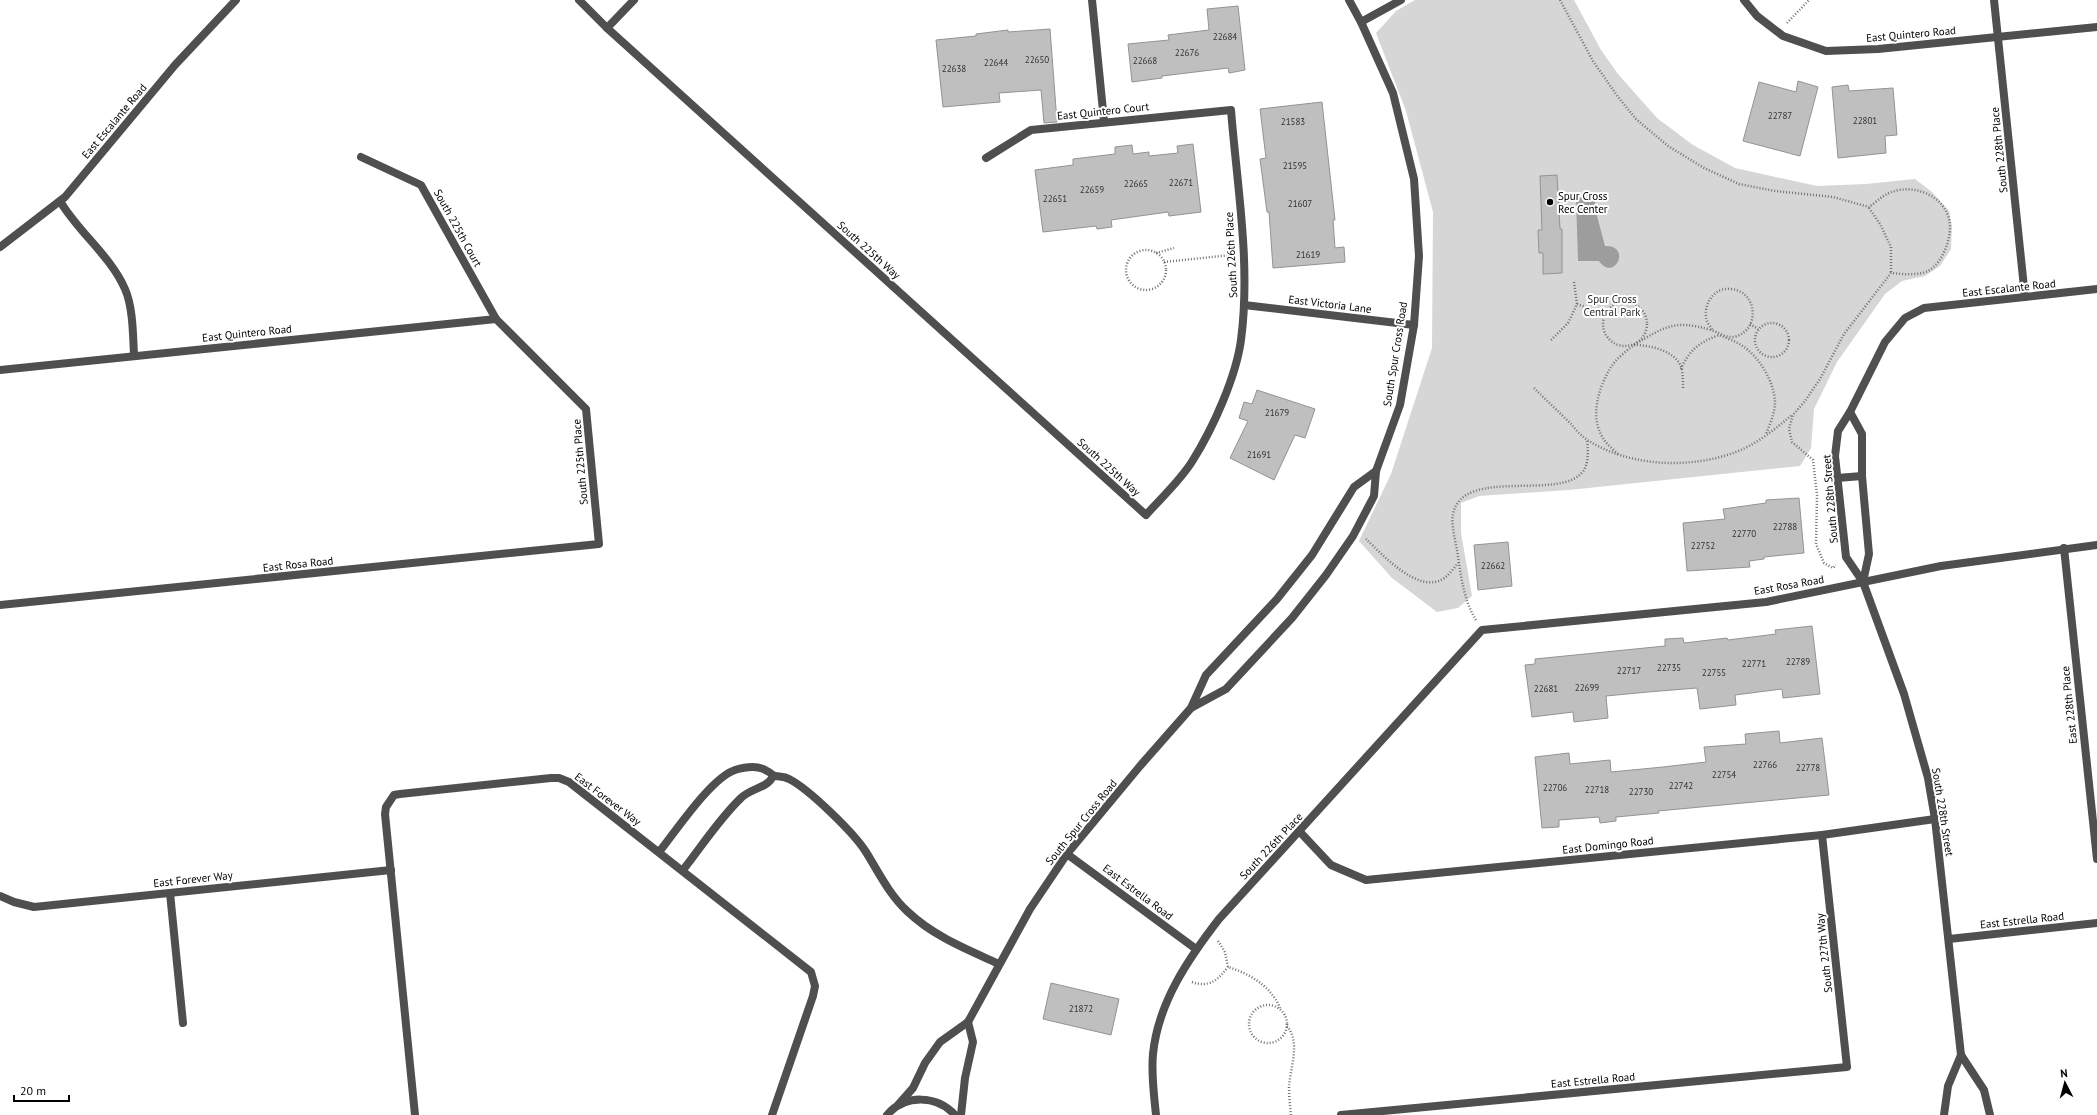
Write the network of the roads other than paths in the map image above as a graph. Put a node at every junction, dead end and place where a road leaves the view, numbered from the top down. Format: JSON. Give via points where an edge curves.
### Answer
{"nodes":[{"id":1,"x":236,"y":0,"type":"edge"},
{"id":2,"x":579,"y":0,"type":"edge"},
{"id":3,"x":634,"y":0,"type":"edge"},
{"id":4,"x":1092,"y":0,"type":"edge"},
{"id":5,"x":1349,"y":0,"type":"edge"},
{"id":6,"x":1401,"y":0,"type":"edge"},
{"id":7,"x":1744,"y":0,"type":"edge"},
{"id":8,"x":1994,"y":0,"type":"edge"},
{"id":9,"x":1361,"y":22,"type":"junction"},
{"id":10,"x":2097,"y":27,"type":"edge"},
{"id":11,"x":607,"y":28,"type":"junction"},
{"id":12,"x":1998,"y":37,"type":"junction"},
{"id":13,"x":1231,"y":110,"type":"joint"},
{"id":14,"x":1104,"y":121,"type":"junction"},
{"id":15,"x":361,"y":157,"type":"dead end"},
{"id":16,"x":986,"y":158,"type":"dead end"},
{"id":17,"x":60,"y":201,"type":"junction"},
{"id":18,"x":0,"y":247,"type":"edge"},
{"id":19,"x":2097,"y":289,"type":"edge"},
{"id":20,"x":2025,"y":297,"type":"junction"},
{"id":21,"x":1244,"y":305,"type":"junction"},
{"id":22,"x":1924,"y":308,"type":"joint"},
{"id":23,"x":496,"y":319,"type":"junction"},
{"id":24,"x":1414,"y":325,"type":"junction"},
{"id":25,"x":134,"y":355,"type":"junction"},
{"id":26,"x":0,"y":370,"type":"edge"},
{"id":27,"x":1850,"y":412,"type":"junction"},
{"id":28,"x":1376,"y":471,"type":"junction"},
{"id":29,"x":1862,"y":476,"type":"junction"},
{"id":30,"x":1838,"y":478,"type":"junction"},
{"id":31,"x":1146,"y":516,"type":"joint"},
{"id":32,"x":599,"y":544,"type":"joint"},
{"id":33,"x":2097,"y":545,"type":"edge"},
{"id":34,"x":2064,"y":548,"type":"junction"},
{"id":35,"x":1863,"y":582,"type":"junction"},
{"id":36,"x":0,"y":605,"type":"edge"},
{"id":37,"x":1482,"y":630,"type":"joint"},
{"id":38,"x":1191,"y":708,"type":"junction"},
{"id":39,"x":773,"y":776,"type":"junction"},
{"id":40,"x":2093,"y":791,"type":"edge"},
{"id":41,"x":1935,"y":819,"type":"junction"},
{"id":42,"x":1300,"y":832,"type":"junction"},
{"id":43,"x":1822,"y":836,"type":"junction"},
{"id":44,"x":659,"y":852,"type":"junction"},
{"id":45,"x":1067,"y":854,"type":"junction"},
{"id":46,"x":2097,"y":859,"type":"edge"},
{"id":47,"x":391,"y":870,"type":"junction"},
{"id":48,"x":683,"y":870,"type":"junction"},
{"id":49,"x":170,"y":892,"type":"junction"},
{"id":50,"x":0,"y":896,"type":"edge"},
{"id":51,"x":2097,"y":923,"type":"edge"},
{"id":52,"x":1949,"y":939,"type":"junction"},
{"id":53,"x":1196,"y":949,"type":"junction"},
{"id":54,"x":999,"y":964,"type":"junction"},
{"id":55,"x":968,"y":1022,"type":"junction"},
{"id":56,"x":183,"y":1023,"type":"dead end"},
{"id":57,"x":1961,"y":1055,"type":"junction"},
{"id":58,"x":1847,"y":1068,"type":"joint"},
{"id":59,"x":898,"y":1105,"type":"junction"},
{"id":60,"x":415,"y":1115,"type":"edge"},
{"id":61,"x":772,"y":1115,"type":"edge"},
{"id":62,"x":887,"y":1115,"type":"edge"},
{"id":63,"x":955,"y":1115,"type":"edge"},
{"id":64,"x":961,"y":1115,"type":"edge"},
{"id":65,"x":1156,"y":1115,"type":"edge"},
{"id":66,"x":1341,"y":1115,"type":"edge"},
{"id":67,"x":1944,"y":1115,"type":"edge"},
{"id":68,"x":1990,"y":1115,"type":"edge"}],
"edges":[{"from":1,"to":17,"type":"street","name":"East Escalante Road","via":[[175,66]]},
{"from":2,"to":11,"type":"street","name":"South 225th Way"},
{"from":3,"to":11,"type":"street"},
{"from":4,"to":14,"type":"street"},
{"from":5,"to":9,"type":"street","name":"South Spur Cross Road"},
{"from":6,"to":9,"type":"street"},
{"from":7,"to":12,"type":"street","name":"East Quintero Road","via":[[1757,16],[1779,33],[1826,51],[1878,49]]},
{"from":8,"to":12,"type":"street","name":"South 228th Place"},
{"from":9,"to":24,"type":"street","name":"South Spur Cross Road","via":[[1393,93],[1414,179],[1419,256]]},
{"from":10,"to":12,"type":"street","name":"East Quintero Road"},
{"from":11,"to":31,"type":"street","name":"South 225th Way"},
{"from":12,"to":20,"type":"street","name":"South 228th Place"},
{"from":13,"to":14,"type":"street","name":"East Quintero Court"},
{"from":13,"to":21,"type":"street","name":"South 226th Place","via":[[1243,254]]},
{"from":14,"to":16,"type":"street","name":"East Quintero Court","via":[[1031,130]]},
{"from":15,"to":23,"type":"street","name":"South 225th Court","via":[[421,185]]},
{"from":17,"to":18,"type":"street","name":"East Escalante Road"},
{"from":17,"to":25,"type":"street","via":[[70,217],[101,252],[125,289],[133,328]]},
{"from":19,"to":20,"type":"street","name":"East Escalante Road"},
{"from":20,"to":22,"type":"street","name":"East Escalante Road"},
{"from":21,"to":24,"type":"street","name":"East Victoria Lane"},
{"from":21,"to":31,"type":"street","name":"South 226th Place","via":[[1241,341],[1228,391],[1193,460]]},
{"from":22,"to":27,"type":"street","name":"South 228th Street","via":[[1905,318],[1884,342]]},
{"from":23,"to":25,"type":"street","name":"East Quintero Road"},
{"from":23,"to":32,"type":"street","name":"South 225th Place","via":[[586,409]]},
{"from":24,"to":28,"type":"street","name":"South Spur Cross Road","via":[[1400,405]]},
{"from":25,"to":26,"type":"street","name":"East Quintero Road"},
{"from":27,"to":29,"type":"street","via":[[1862,434]]},
{"from":27,"to":30,"type":"street","name":"South 228th Street","via":[[1838,431],[1835,456]]},
{"from":28,"to":38,"type":"street","name":"South Spur Cross Road","via":[[1354,486],[1312,555],[1277,599],[1206,675]]},
{"from":28,"to":38,"type":"street","name":"South Spur Cross Road","via":[[1374,496],[1356,532],[1326,575],[1292,618],[1226,689]]},
{"from":29,"to":30,"type":"street"},
{"from":29,"to":35,"type":"street","via":[[1869,554]]},
{"from":30,"to":35,"type":"street","name":"South 228th Street","via":[[1846,557]]},
{"from":32,"to":36,"type":"street","name":"East Rosa Road"},
{"from":33,"to":34,"type":"street","name":"East Rosa Road"},
{"from":34,"to":35,"type":"street","name":"East Rosa Road","via":[[1941,566]]},
{"from":34,"to":40,"type":"street","name":"East 228th Place"},
{"from":35,"to":37,"type":"street","name":"East Rosa Road","via":[[1766,602]]},
{"from":35,"to":41,"type":"street","name":"South 228th Street","via":[[1904,694],[1928,778]]},
{"from":37,"to":42,"type":"street","name":"South 226th Place"},
{"from":38,"to":45,"type":"street","name":"South Spur Cross Road"},
{"from":39,"to":44,"type":"street","via":[[767,770],[749,767],[734,770],[722,777]]},
{"from":39,"to":48,"type":"street","via":[[766,785],[742,796]]},
{"from":39,"to":54,"type":"street","via":[[783,776],[797,783],[844,826],[866,852],[894,898],[924,926],[953,943]]},
{"from":40,"to":46,"type":"street","name":"East 228th Place"},
{"from":41,"to":43,"type":"street","name":"East Domingo Road"},
{"from":41,"to":52,"type":"street","name":"South 228th Street"},
{"from":42,"to":43,"type":"street","name":"East Domingo Road","via":[[1331,866],[1366,880]]},
{"from":42,"to":53,"type":"street","name":"South 226th Place"},
{"from":43,"to":58,"type":"street","name":"South 227th Way"},
{"from":44,"to":47,"type":"street","name":"East Forever Way","via":[[569,782],[559,778],[394,795],[389,800],[385,814]]},
{"from":44,"to":48,"type":"street","name":"East Forever Way"},
{"from":45,"to":53,"type":"street","name":"East Estrella Road"},
{"from":45,"to":54,"type":"street","name":"South Spur Cross Road","via":[[1030,909]]},
{"from":47,"to":49,"type":"street","name":"East Forever Way"},
{"from":47,"to":60,"type":"street"},
{"from":48,"to":61,"type":"street","name":"East Forever Way","via":[[799,961],[811,972],[814,979],[813,996]]},
{"from":49,"to":50,"type":"street","name":"East Forever Way","via":[[34,906],[19,904]]},
{"from":49,"to":56,"type":"street"},
{"from":51,"to":52,"type":"street","name":"East Estrella Road"},
{"from":52,"to":57,"type":"street","name":"South 228th Street"},
{"from":53,"to":65,"type":"street","name":"South 226th Place","via":[[1162,1011],[1153,1054]]},
{"from":54,"to":55,"type":"street","name":"South Spur Cross Road"},
{"from":55,"to":59,"type":"street","name":"South Spur Cross Road","via":[[940,1042],[925,1063],[913,1088]]},
{"from":55,"to":64,"type":"street","via":[[973,1042],[965,1078]]},
{"from":57,"to":67,"type":"street","name":"South 228th Street","via":[[1948,1086]]},
{"from":57,"to":68,"type":"street","name":"South 228th Street","via":[[1984,1090]]},
{"from":58,"to":66,"type":"street","name":"East Estrella Road"},
{"from":59,"to":62,"type":"street","name":"South Spur Cross Road"},
{"from":59,"to":63,"type":"street","name":"South Spur Cross Road","via":[[911,1100],[925,1099],[938,1103]]}]}
